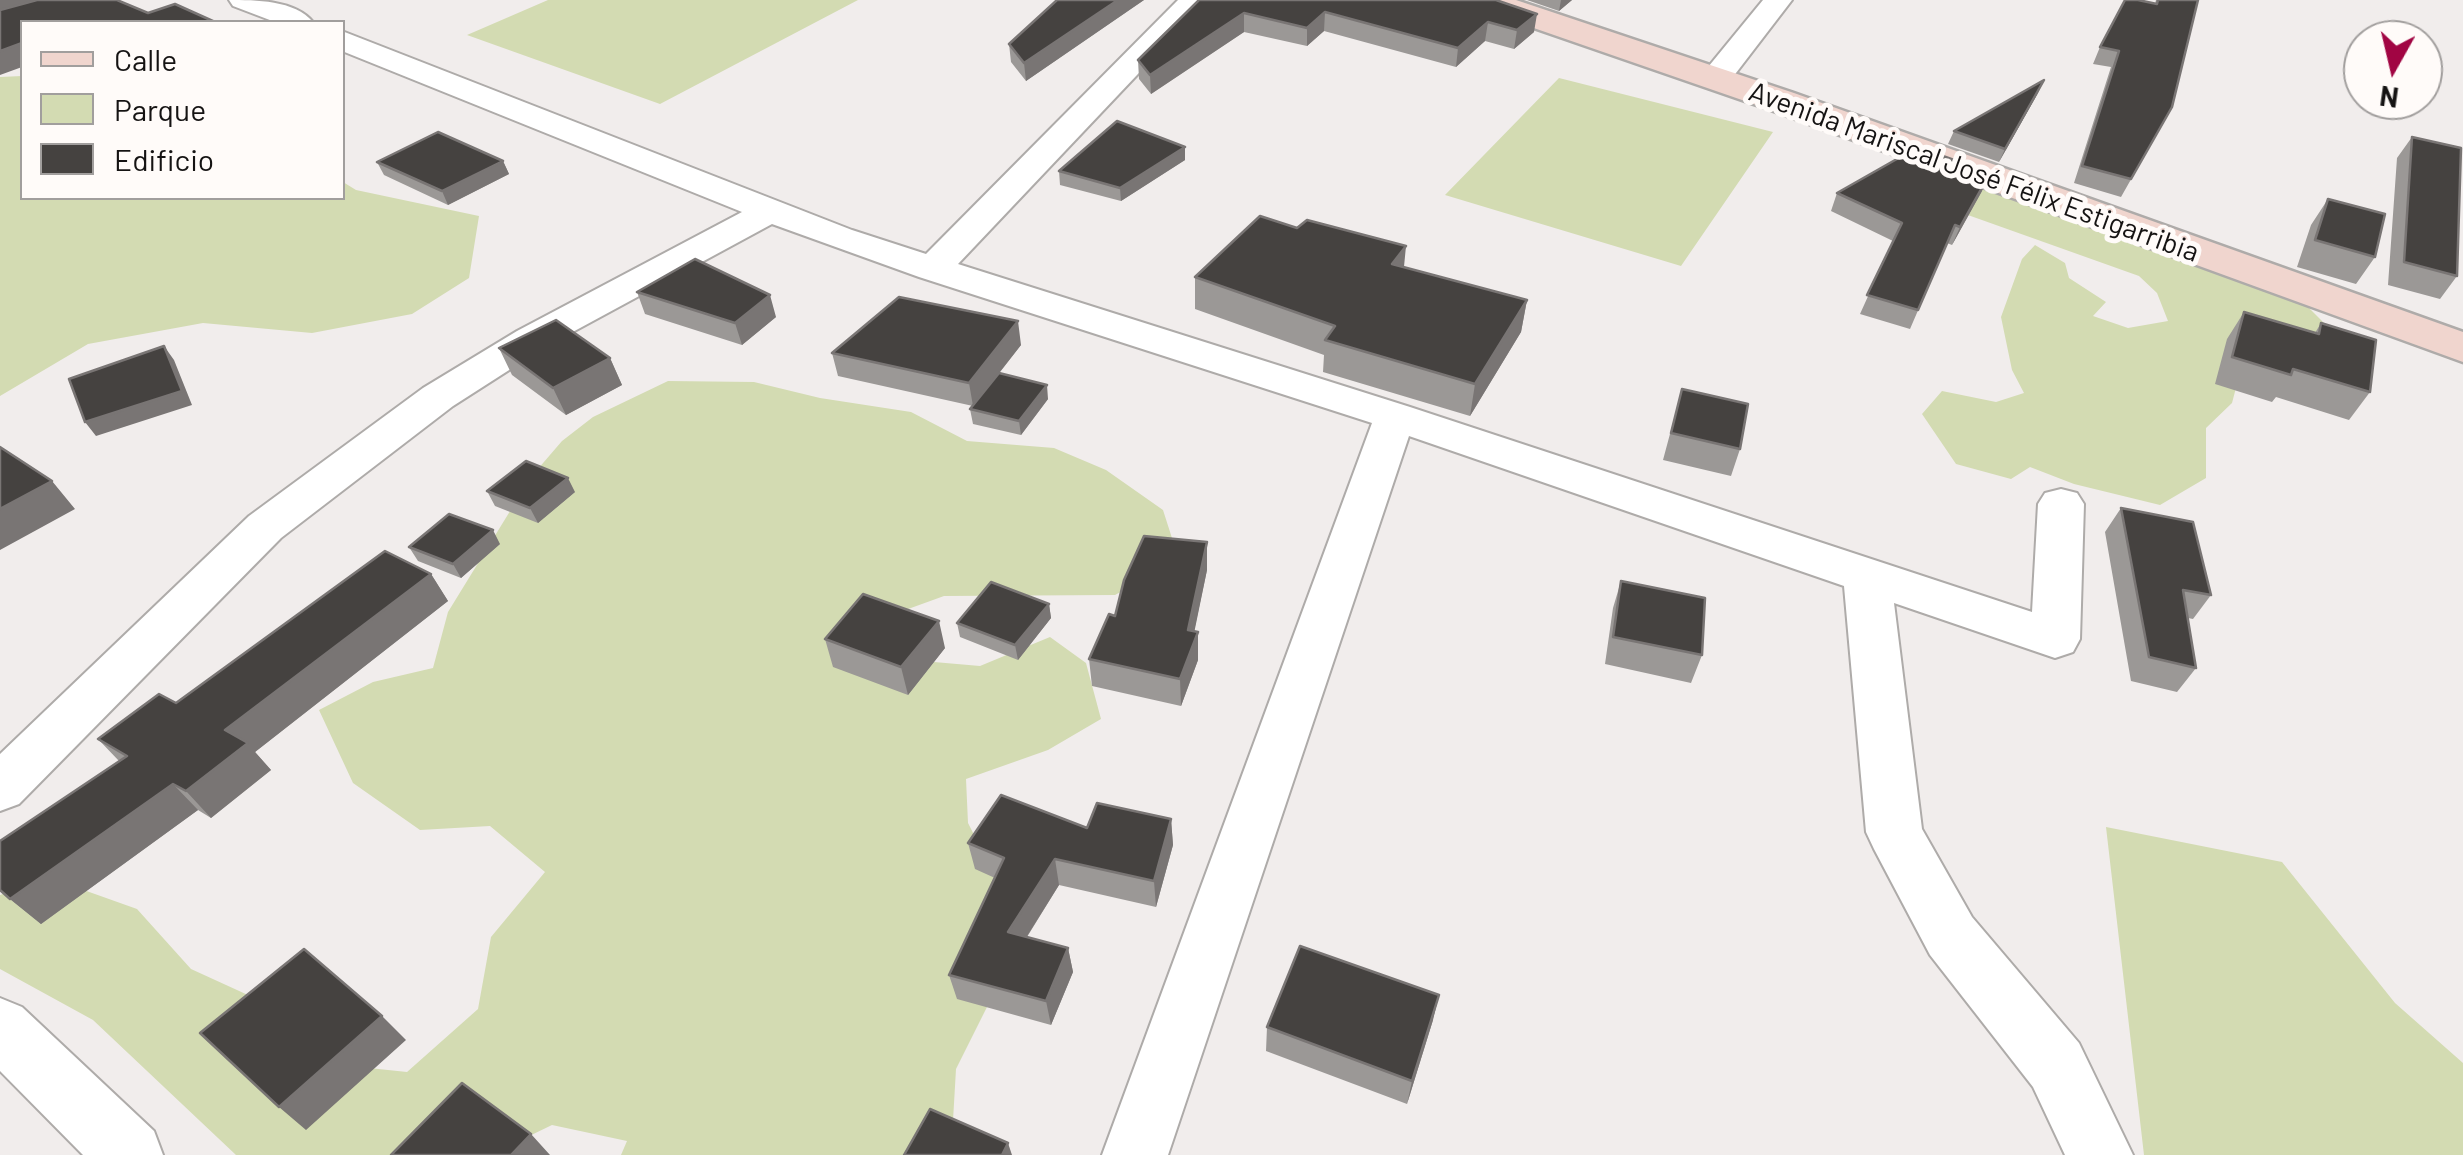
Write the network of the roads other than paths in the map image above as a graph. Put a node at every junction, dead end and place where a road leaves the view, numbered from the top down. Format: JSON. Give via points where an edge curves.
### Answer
{"nodes":[{"id":1,"x":243,"y":0,"type":"edge"},
{"id":2,"x":1194,"y":0,"type":"edge"},
{"id":3,"x":1484,"y":0,"type":"edge"},
{"id":4,"x":1778,"y":0,"type":"edge"},
{"id":5,"x":295,"y":20,"type":"edge"},
{"id":6,"x":345,"y":41,"type":"edge"},
{"id":7,"x":1715,"y":79,"type":"junction"},
{"id":8,"x":772,"y":210,"type":"junction"},
{"id":9,"x":932,"y":269,"type":"junction"},
{"id":10,"x":2463,"y":348,"type":"edge"},
{"id":11,"x":1396,"y":416,"type":"junction"},
{"id":12,"x":2061,"y":504,"type":"dead end"},
{"id":13,"x":1867,"y":575,"type":"junction"},
{"id":14,"x":0,"y":788,"type":"edge"},
{"id":15,"x":0,"y":1028,"type":"edge"},
{"id":16,"x":130,"y":1155,"type":"edge"},
{"id":17,"x":1135,"y":1155,"type":"edge"},
{"id":18,"x":2100,"y":1155,"type":"edge"}],
"edges":[{"from":1,"to":5,"type":"street"},
{"from":2,"to":9,"type":"street"},
{"from":3,"to":7,"type":"main road","name":"Avenida Mariscal José Félix Estigarribia"},
{"from":4,"to":7,"type":"street"},
{"from":6,"to":8,"type":"street"},
{"from":7,"to":10,"type":"main road","name":"Avenida Mariscal José Félix Estigarribia"},
{"from":8,"to":9,"type":"street"},
{"from":8,"to":14,"type":"street","via":[[531,339],[438,397],[265,528]]},
{"from":9,"to":11,"type":"street"},
{"from":11,"to":13,"type":"street"},
{"from":11,"to":17,"type":"street"},
{"from":12,"to":13,"type":"street","via":[[2056,640]]},
{"from":13,"to":18,"type":"street","via":[[1894,832],[1951,936],[2056,1065]]},
{"from":15,"to":16,"type":"street"}]}
